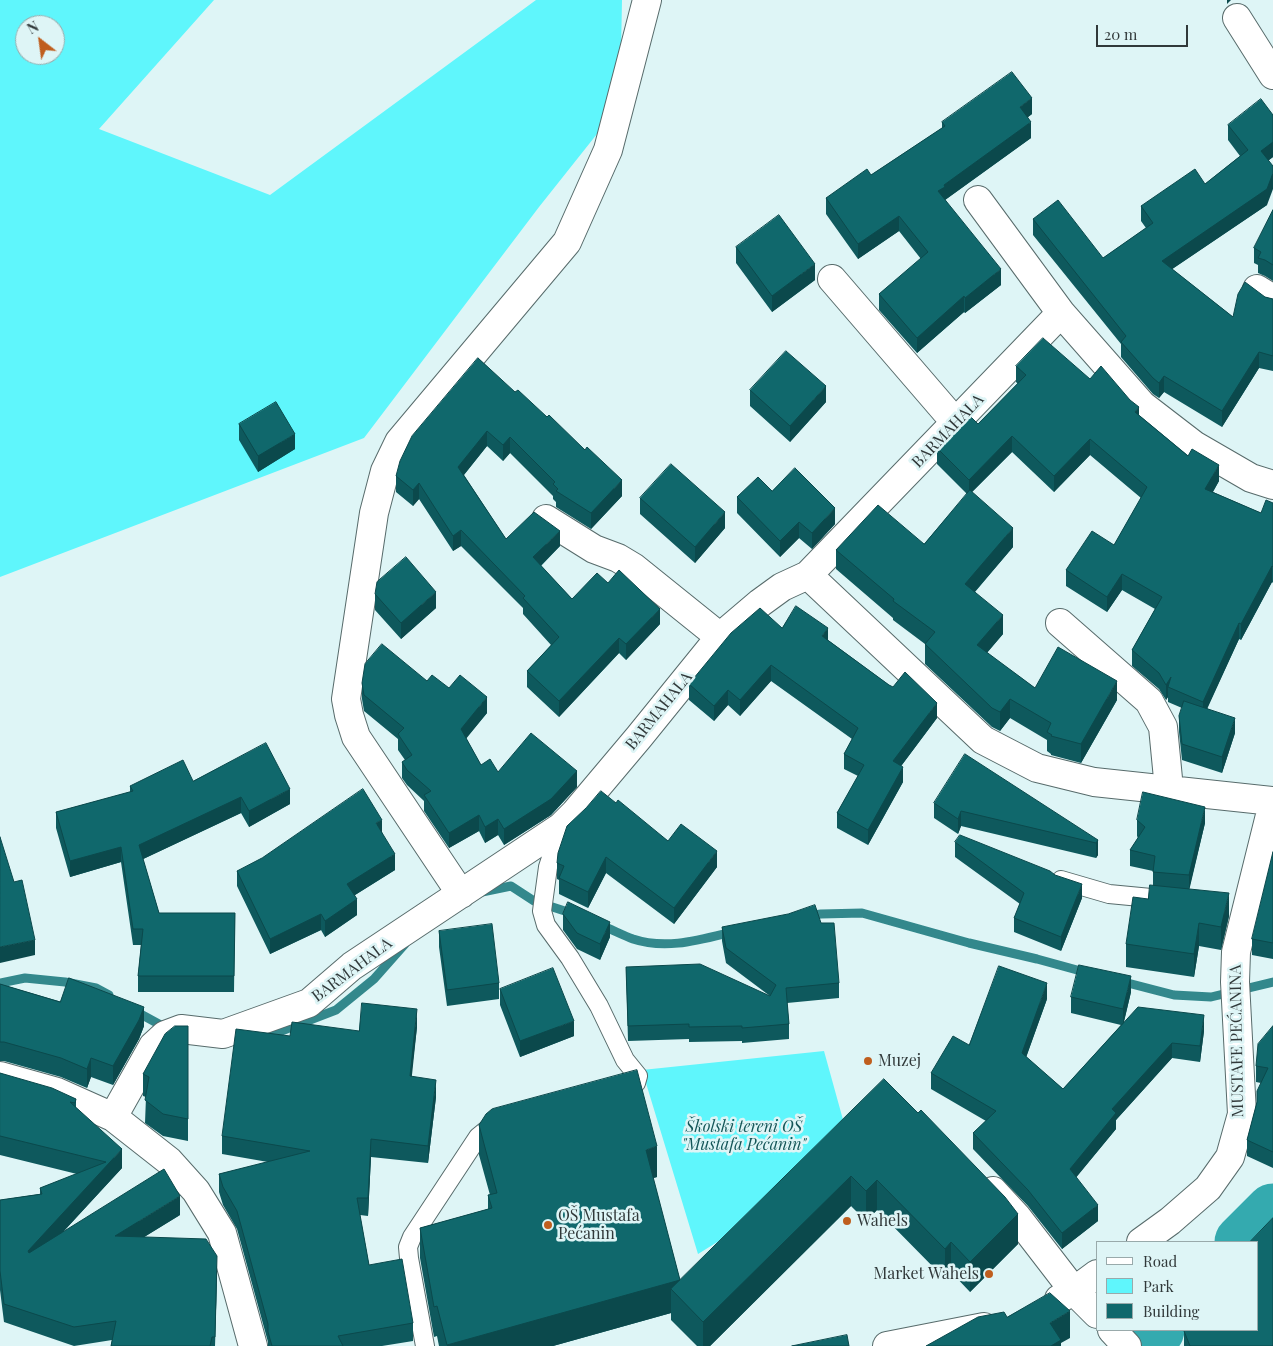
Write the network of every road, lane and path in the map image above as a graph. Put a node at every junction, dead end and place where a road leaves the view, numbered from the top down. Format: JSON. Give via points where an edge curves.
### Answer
{"nodes":[{"id":1,"x":647,"y":0,"type":"edge"},
{"id":2,"x":1237,"y":18,"type":"dead end"},
{"id":3,"x":1273,"y":75,"type":"edge"},
{"id":4,"x":978,"y":200,"type":"dead end"},
{"id":5,"x":832,"y":278,"type":"dead end"},
{"id":6,"x":1061,"y":313,"type":"junction"},
{"id":7,"x":956,"y":423,"type":"junction"},
{"id":8,"x":1273,"y":486,"type":"edge"},
{"id":9,"x":546,"y":519,"type":"edge"},
{"id":10,"x":808,"y":576,"type":"junction"},
{"id":11,"x":1060,"y":623,"type":"dead end"},
{"id":12,"x":720,"y":637,"type":"junction"},
{"id":13,"x":1170,"y":790,"type":"junction"},
{"id":14,"x":1273,"y":802,"type":"edge"},
{"id":15,"x":560,"y":828,"type":"junction"},
{"id":16,"x":1058,"y":879,"type":"edge"},
{"id":17,"x":461,"y":894,"type":"junction"},
{"id":18,"x":1190,"y":901,"type":"edge"},
{"id":19,"x":0,"y":1076,"type":"edge"},
{"id":20,"x":610,"y":1094,"type":"edge"},
{"id":21,"x":113,"y":1117,"type":"junction"},
{"id":22,"x":514,"y":1119,"type":"edge"},
{"id":23,"x":977,"y":1175,"type":"edge"},
{"id":24,"x":1142,"y":1241,"type":"edge"},
{"id":25,"x":1096,"y":1277,"type":"edge"},
{"id":26,"x":1087,"y":1304,"type":"edge"},
{"id":27,"x":1034,"y":1310,"type":"edge"},
{"id":28,"x":1010,"y":1322,"type":"edge"},
{"id":29,"x":1113,"y":1331,"type":"edge"},
{"id":30,"x":254,"y":1346,"type":"edge"},
{"id":31,"x":425,"y":1346,"type":"edge"},
{"id":32,"x":888,"y":1346,"type":"edge"},
{"id":33,"x":1126,"y":1346,"type":"edge"}],
"edges":[{"from":1,"to":17,"type":"street","via":[[608,150],[566,242],[399,442],[385,471],[374,513],[346,698],[349,715],[356,737]]},
{"from":2,"to":3,"type":"street"},
{"from":4,"to":6,"type":"street"},
{"from":5,"to":7,"type":"street"},
{"from":6,"to":7,"type":"street","name":"BARMAHALA"},
{"from":6,"to":8,"type":"street","via":[[1142,405],[1194,445],[1251,478]]},
{"from":7,"to":10,"type":"street","name":"BARMAHALA"},
{"from":9,"to":12,"type":"street","via":[[594,549],[632,567]]},
{"from":10,"to":12,"type":"street","name":"BARMAHALA","via":[[782,587]]},
{"from":10,"to":13,"type":"street","via":[[982,740],[1037,768],[1094,782]]},
{"from":11,"to":13,"type":"street","via":[[1149,702],[1163,727]]},
{"from":12,"to":15,"type":"street","name":"BARMAHALA"},
{"from":13,"to":14,"type":"street"},
{"from":14,"to":24,"type":"street","name":"MUSTAFE PEĆANINA","via":[[1237,906],[1236,992],[1242,1114],[1230,1157],[1208,1188]]},
{"from":15,"to":17,"type":"street","name":"BARMAHALA"},
{"from":15,"to":20,"type":"lane","via":[[548,867],[542,911],[546,925],[570,958],[599,1006],[625,1060],[638,1076],[629,1089]]},
{"from":16,"to":18,"type":"lane","via":[[1109,894]]},
{"from":17,"to":21,"type":"street","name":"BARMAHALA","via":[[352,966],[309,1003],[223,1034],[173,1032],[153,1046]]},
{"from":19,"to":21,"type":"street","via":[[57,1092]]},
{"from":21,"to":30,"type":"street","via":[[169,1160],[196,1191],[222,1233]]},
{"from":22,"to":31,"type":"lane","via":[[489,1128],[478,1137],[408,1247]]},
{"from":23,"to":26,"type":"street","via":[[1017,1217]]},
{"from":25,"to":26,"type":"street"},
{"from":26,"to":27,"type":"street"},
{"from":28,"to":32,"type":"street"},
{"from":29,"to":33,"type":"street"}]}
